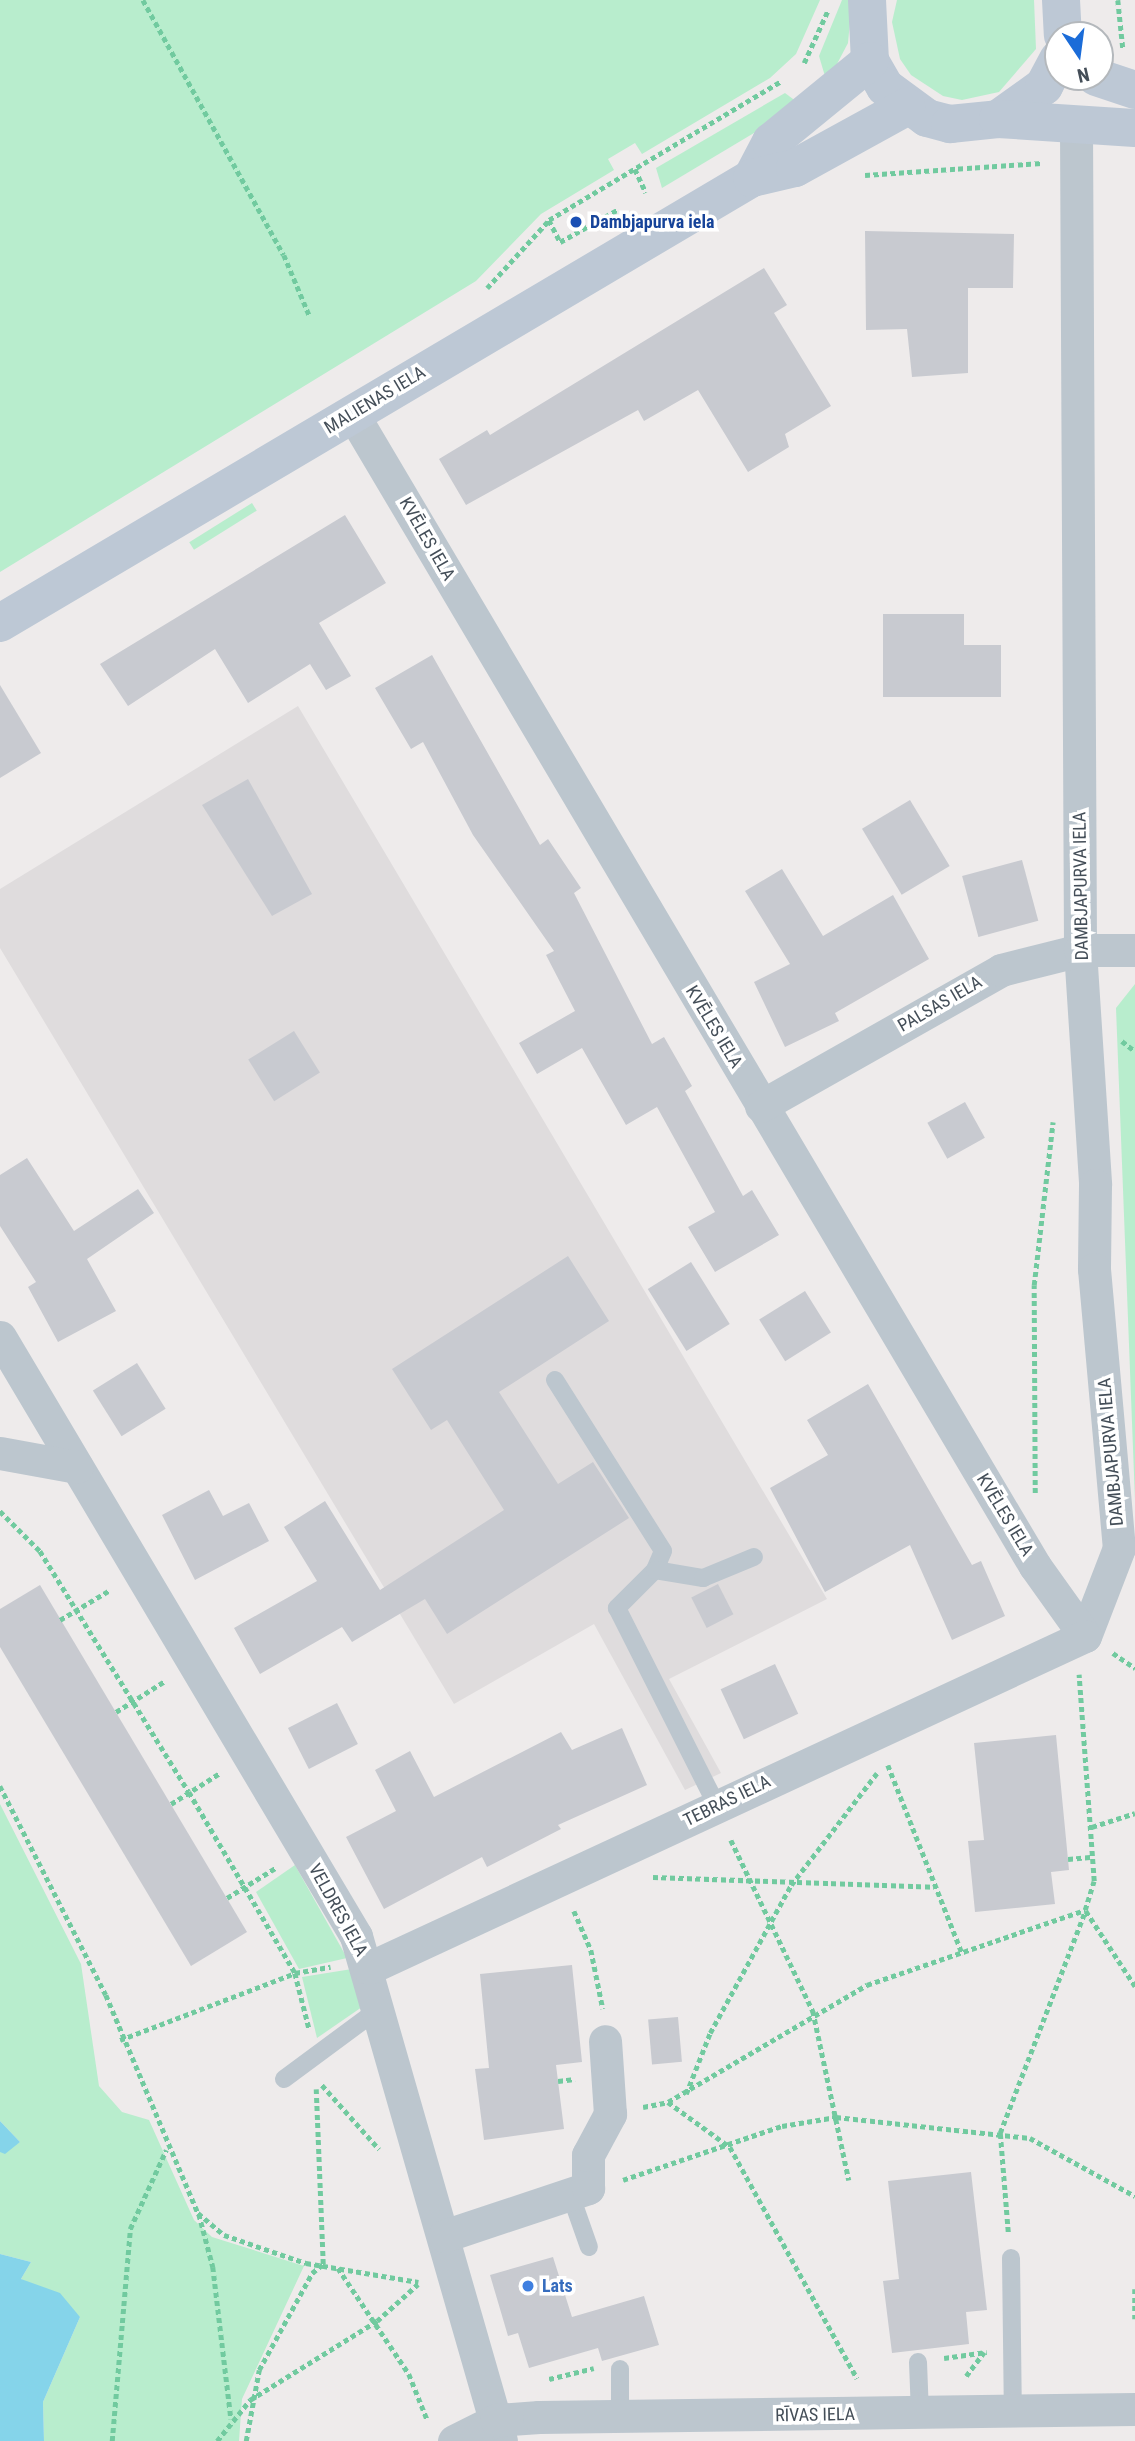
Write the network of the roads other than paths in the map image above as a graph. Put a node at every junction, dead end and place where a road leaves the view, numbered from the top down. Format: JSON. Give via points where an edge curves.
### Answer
{"nodes":[{"id":1,"x":867,"y":0,"type":"edge"},
{"id":2,"x":1061,"y":0,"type":"edge"},
{"id":3,"x":1062,"y":21,"type":"edge"},
{"id":4,"x":870,"y":61,"type":"junction"},
{"id":5,"x":1044,"y":80,"type":"edge"},
{"id":6,"x":1114,"y":83,"type":"edge"},
{"id":7,"x":1135,"y":90,"type":"edge"},
{"id":8,"x":906,"y":107,"type":"junction"},
{"id":9,"x":998,"y":119,"type":"junction"},
{"id":10,"x":1135,"y":128,"type":"edge"},
{"id":11,"x":1076,"y":160,"type":"junction"},
{"id":12,"x":752,"y":178,"type":"junction"},
{"id":13,"x":352,"y":413,"type":"junction"},
{"id":14,"x":0,"y":623,"type":"edge"},
{"id":15,"x":1080,"y":950,"type":"junction"},
{"id":16,"x":1135,"y":950,"type":"edge"},
{"id":17,"x":761,"y":1106,"type":"junction"},
{"id":18,"x":0,"y":1337,"type":"edge"},
{"id":19,"x":555,"y":1380,"type":"dead end"},
{"id":20,"x":0,"y":1453,"type":"edge"},
{"id":21,"x":78,"y":1467,"type":"junction"},
{"id":22,"x":754,"y":1557,"type":"dead end"},
{"id":23,"x":655,"y":1570,"type":"junction"},
{"id":24,"x":1085,"y":1636,"type":"junction"},
{"id":25,"x":717,"y":1806,"type":"junction"},
{"id":26,"x":369,"y":1968,"type":"junction"},
{"id":27,"x":380,"y":2008,"type":"junction"},
{"id":28,"x":605,"y":2041,"type":"road end"},
{"id":29,"x":284,"y":2079,"type":"dead end"},
{"id":30,"x":580,"y":2192,"type":"junction"},
{"id":31,"x":444,"y":2236,"type":"junction"},
{"id":32,"x":589,"y":2247,"type":"dead end"},
{"id":33,"x":1011,"y":2258,"type":"road end"},
{"id":34,"x":918,"y":2362,"type":"dead end"},
{"id":35,"x":620,"y":2370,"type":"road end"},
{"id":36,"x":1135,"y":2409,"type":"edge"},
{"id":37,"x":1013,"y":2411,"type":"junction"},
{"id":38,"x":620,"y":2417,"type":"junction"},
{"id":39,"x":911,"y":2423,"type":"edge"},
{"id":40,"x":498,"y":2430,"type":"edge"},
{"id":41,"x":442,"y":2435,"type":"edge"}],
"edges":[{"from":1,"to":4,"type":"street"},
{"from":2,"to":3,"type":"street"},
{"from":4,"to":8,"type":"street"},
{"from":4,"to":12,"type":"street","via":[[771,142]]},
{"from":5,"to":9,"type":"street","via":[[1030,99]]},
{"from":6,"to":7,"type":"street"},
{"from":8,"to":9,"type":"street","via":[[950,124]]},
{"from":8,"to":12,"type":"street","name":"MALIENAS IELA","via":[[796,168]]},
{"from":9,"to":11,"type":"street"},
{"from":10,"to":11,"type":"street"},
{"from":11,"to":15,"type":"street","name":"DAMBJAPURVA IELA"},
{"from":12,"to":13,"type":"street","name":"MALIENAS IELA"},
{"from":13,"to":14,"type":"street","name":"MALIENAS IELA"},
{"from":13,"to":17,"type":"street","name":"KVĒLES IELA"},
{"from":15,"to":16,"type":"street","name":"PALSAS IELA"},
{"from":15,"to":17,"type":"street","name":"PALSAS IELA","via":[[1000,970]]},
{"from":15,"to":24,"type":"street","name":"DAMBJAPURVA IELA","via":[[1095,1185],[1094,1269],[1119,1548]]},
{"from":17,"to":24,"type":"street","name":"KVĒLES IELA","via":[[1035,1566]]},
{"from":18,"to":21,"type":"street","name":"VELDRES IELA"},
{"from":19,"to":23,"type":"lane","via":[[663,1551]]},
{"from":20,"to":21,"type":"street"},
{"from":21,"to":26,"type":"street","name":"VELDRES IELA"},
{"from":22,"to":23,"type":"lane","via":[[703,1578]]},
{"from":23,"to":25,"type":"lane","via":[[617,1608]]},
{"from":24,"to":25,"type":"street","name":"TEBRAS IELA"},
{"from":25,"to":26,"type":"street","name":"TEBRAS IELA"},
{"from":26,"to":27,"type":"street","name":"VELDRES IELA"},
{"from":27,"to":29,"type":"lane"},
{"from":27,"to":31,"type":"street","name":"VELDRES IELA"},
{"from":28,"to":30,"type":"street","via":[[610,2114],[588,2155]]},
{"from":30,"to":31,"type":"street"},
{"from":30,"to":32,"type":"lane"},
{"from":31,"to":40,"type":"street","name":"VELDRES IELA"},
{"from":33,"to":37,"type":"lane"},
{"from":34,"to":39,"type":"lane"},
{"from":35,"to":38,"type":"lane"},
{"from":36,"to":37,"type":"street","name":"RĪVAS IELA"},
{"from":37,"to":39,"type":"street","name":"RĪVAS IELA"},
{"from":38,"to":39,"type":"street","name":"RĪVAS IELA","via":[[869,2414]]},
{"from":38,"to":40,"type":"street","name":"RĪVAS IELA"},
{"from":40,"to":41,"type":"street"}]}
